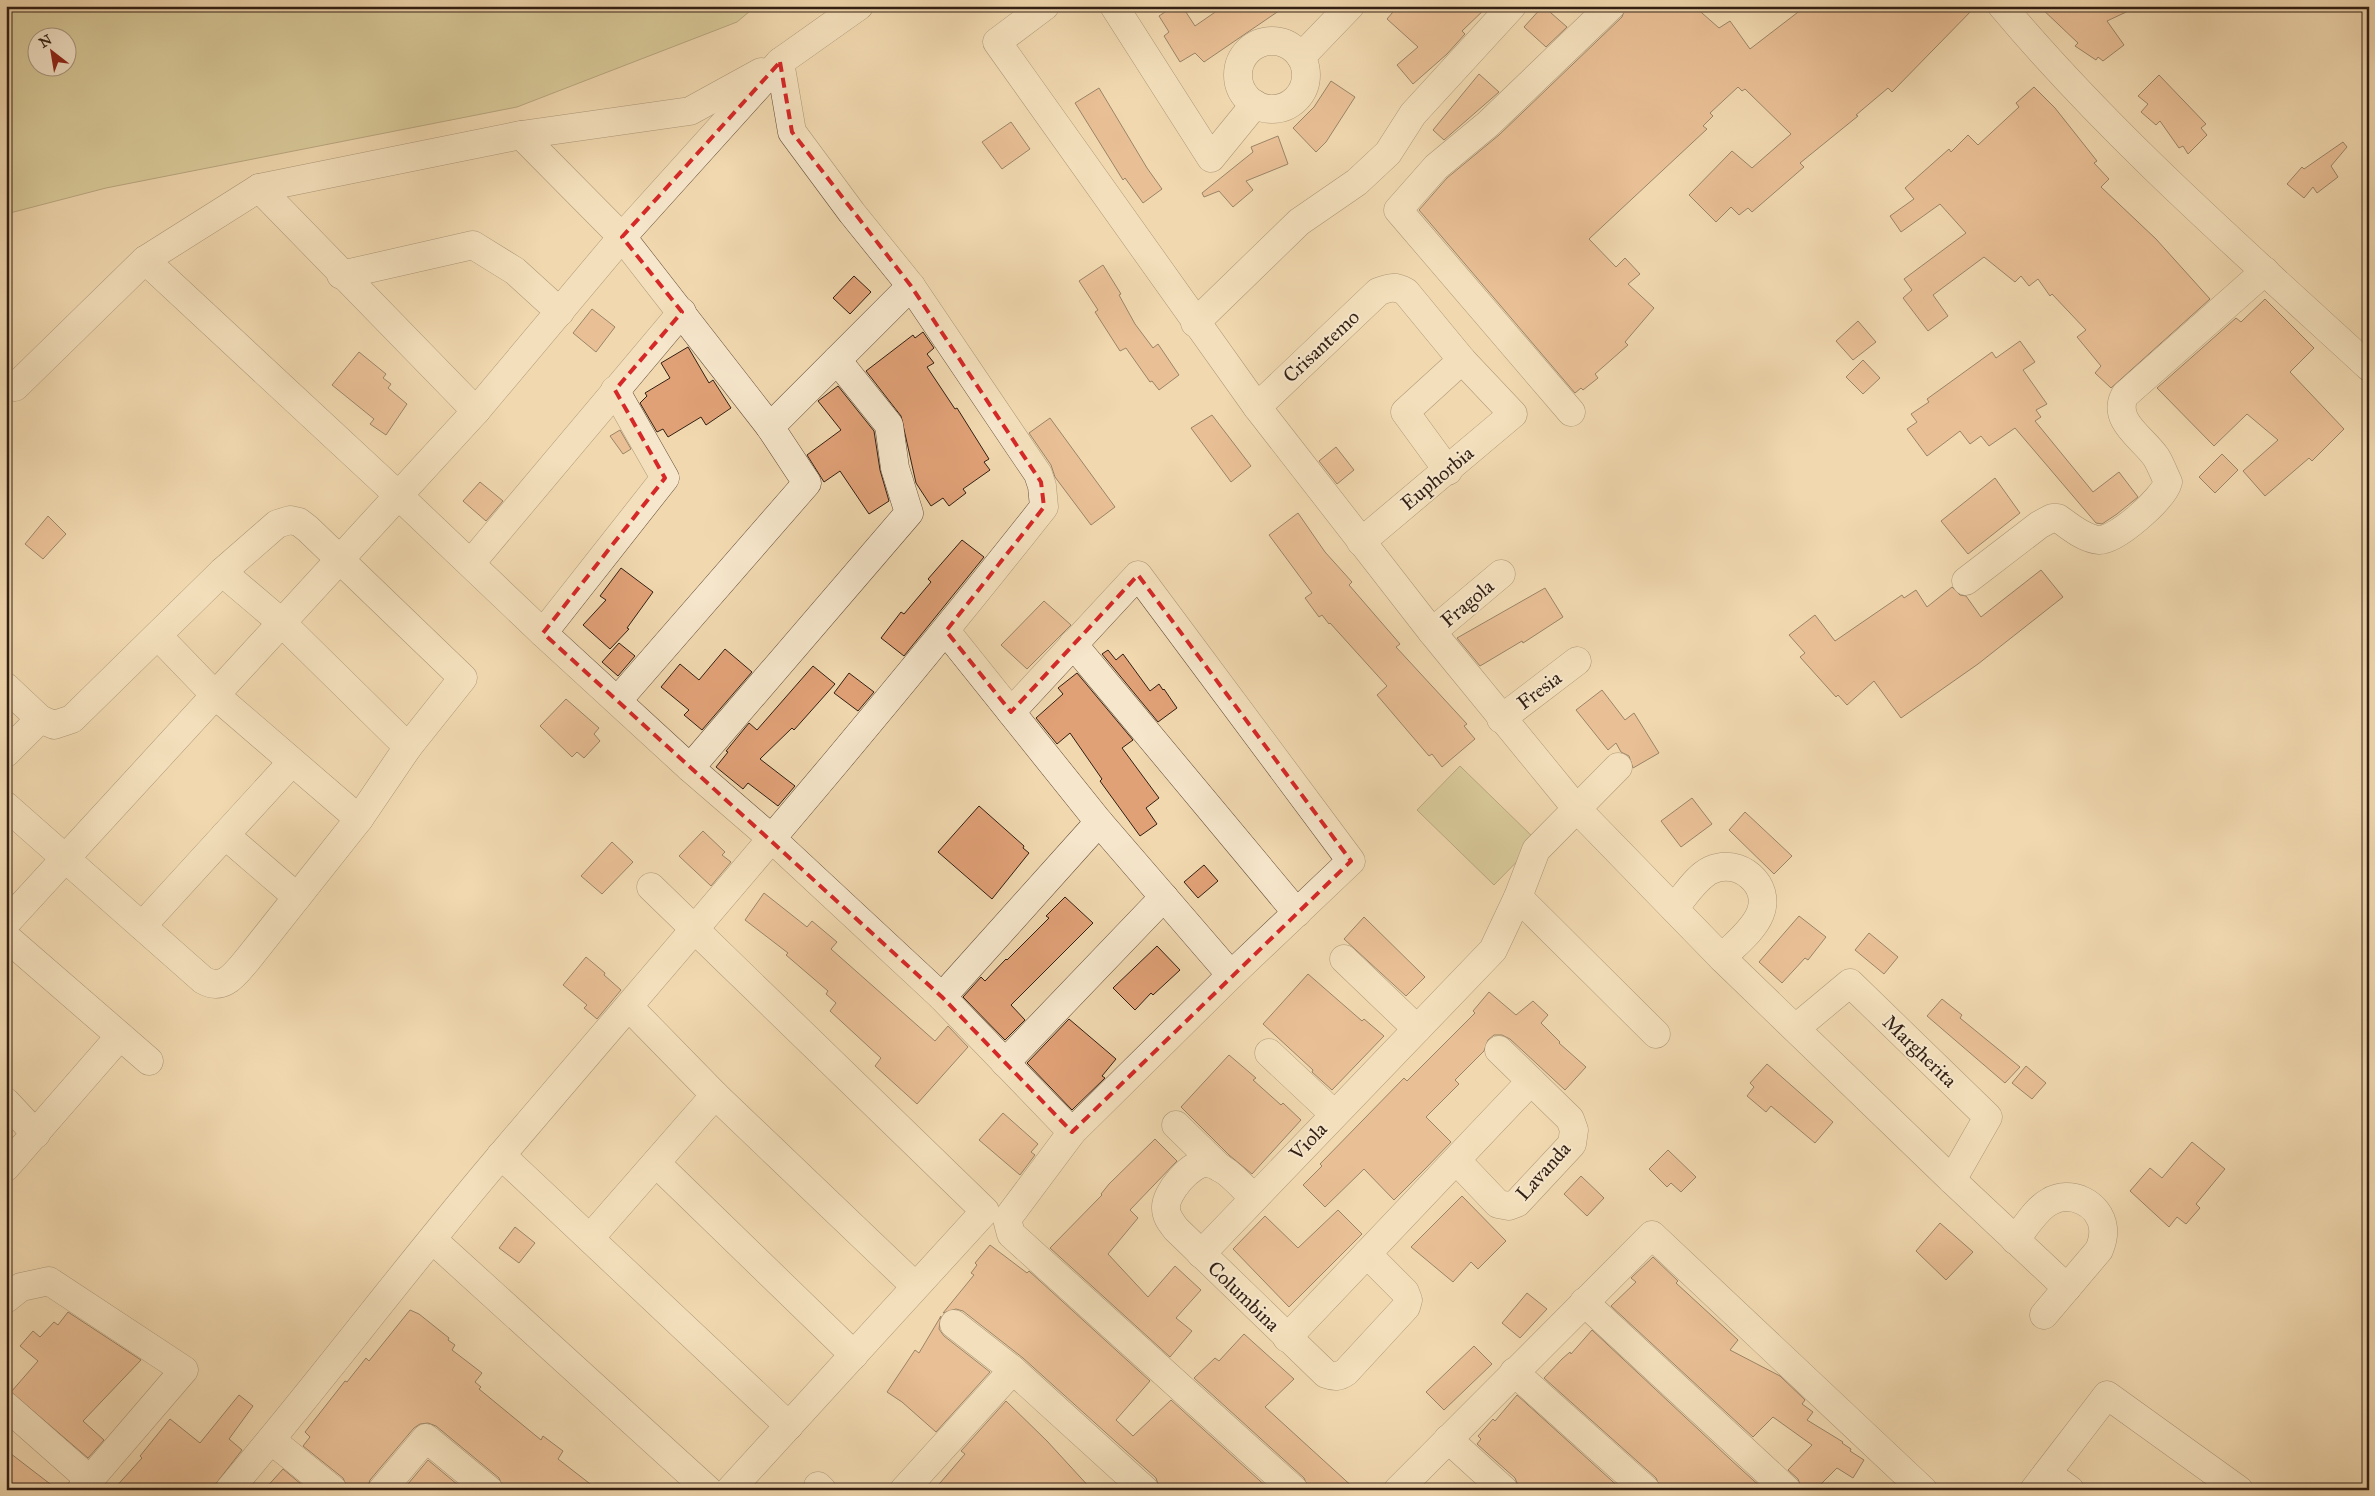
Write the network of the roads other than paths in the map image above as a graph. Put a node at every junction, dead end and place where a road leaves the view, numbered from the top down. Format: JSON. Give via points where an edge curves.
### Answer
{"nodes":[{"id":1,"x":859,"y":6,"type":"edge"},
{"id":2,"x":1045,"y":6,"type":"edge"},
{"id":3,"x":1114,"y":6,"type":"edge"},
{"id":4,"x":1350,"y":6,"type":"edge"},
{"id":5,"x":1512,"y":6,"type":"edge"},
{"id":6,"x":1611,"y":6,"type":"edge"},
{"id":7,"x":2002,"y":6,"type":"edge"},
{"id":8,"x":1301,"y":57,"type":"junction"},
{"id":9,"x":780,"y":62,"type":"junction"},
{"id":10,"x":1255,"y":104,"type":"junction"},
{"id":11,"x":521,"y":135,"type":"junction"},
{"id":12,"x":259,"y":188,"type":"junction"},
{"id":13,"x":622,"y":237,"type":"junction"},
{"id":14,"x":145,"y":260,"type":"junction"},
{"id":15,"x":2265,"y":271,"type":"junction"},
{"id":16,"x":342,"y":275,"type":"junction"},
{"id":17,"x":911,"y":286,"type":"junction"},
{"id":18,"x":560,"y":312,"type":"junction"},
{"id":19,"x":682,"y":312,"type":"junction"},
{"id":20,"x":1195,"y":323,"type":"junction"},
{"id":21,"x":837,"y":360,"type":"junction"},
{"id":22,"x":1462,"y":360,"type":"junction"},
{"id":23,"x":2369,"y":367,"type":"edge"},
{"id":24,"x":15,"y":387,"type":"dead end"},
{"id":25,"x":615,"y":390,"type":"junction"},
{"id":26,"x":1257,"y":407,"type":"junction"},
{"id":27,"x":476,"y":411,"type":"junction"},
{"id":28,"x":1571,"y":412,"type":"dead end"},
{"id":29,"x":770,"y":427,"type":"junction"},
{"id":30,"x":1448,"y":470,"type":"junction"},
{"id":31,"x":399,"y":496,"type":"junction"},
{"id":32,"x":1361,"y":542,"type":"junction"},
{"id":33,"x":338,"y":559,"type":"junction"},
{"id":34,"x":471,"y":563,"type":"junction"},
{"id":35,"x":222,"y":572,"type":"junction"},
{"id":36,"x":1501,"y":574,"type":"dead end"},
{"id":37,"x":1966,"y":581,"type":"dead end"},
{"id":38,"x":281,"y":622,"type":"junction"},
{"id":39,"x":946,"y":631,"type":"junction"},
{"id":40,"x":1432,"y":632,"type":"junction"},
{"id":41,"x":543,"y":633,"type":"junction"},
{"id":42,"x":158,"y":636,"type":"junction"},
{"id":43,"x":1073,"y":644,"type":"junction"},
{"id":44,"x":1577,"y":661,"type":"dead end"},
{"id":45,"x":6,"y":687,"type":"edge"},
{"id":46,"x":215,"y":695,"type":"junction"},
{"id":47,"x":618,"y":700,"type":"junction"},
{"id":48,"x":1011,"y":712,"type":"junction"},
{"id":49,"x":40,"y":719,"type":"junction"},
{"id":50,"x":1501,"y":719,"type":"junction"},
{"id":51,"x":408,"y":747,"type":"junction"},
{"id":52,"x":6,"y":754,"type":"edge"},
{"id":53,"x":292,"y":762,"type":"junction"},
{"id":54,"x":1618,"y":767,"type":"dead end"},
{"id":55,"x":690,"y":768,"type":"junction"},
{"id":56,"x":6,"y":806,"type":"edge"},
{"id":57,"x":1576,"y":808,"type":"junction"},
{"id":58,"x":359,"y":819,"type":"junction"},
{"id":59,"x":1099,"y":822,"type":"junction"},
{"id":60,"x":225,"y":835,"type":"junction"},
{"id":61,"x":771,"y":838,"type":"junction"},
{"id":62,"x":66,"y":860,"type":"junction"},
{"id":63,"x":651,"y":887,"type":"dead end"},
{"id":64,"x":297,"y":897,"type":"junction"},
{"id":65,"x":1164,"y":897,"type":"junction"},
{"id":66,"x":1518,"y":897,"type":"junction"},
{"id":67,"x":1674,"y":908,"type":"junction"},
{"id":68,"x":1297,"y":913,"type":"junction"},
{"id":69,"x":6,"y":923,"type":"edge"},
{"id":70,"x":142,"y":926,"type":"junction"},
{"id":71,"x":696,"y":930,"type":"junction"},
{"id":72,"x":6,"y":937,"type":"edge"},
{"id":73,"x":1722,"y":958,"type":"junction"},
{"id":74,"x":1344,"y":959,"type":"dead end"},
{"id":75,"x":1231,"y":975,"type":"junction"},
{"id":76,"x":942,"y":996,"type":"junction"},
{"id":77,"x":629,"y":1007,"type":"junction"},
{"id":78,"x":1796,"y":1028,"type":"junction"},
{"id":79,"x":1417,"y":1029,"type":"junction"},
{"id":80,"x":1656,"y":1034,"type":"dead end"},
{"id":81,"x":120,"y":1036,"type":"junction"},
{"id":82,"x":1499,"y":1050,"type":"dead end"},
{"id":83,"x":1269,"y":1052,"type":"dead end"},
{"id":84,"x":149,"y":1061,"type":"dead end"},
{"id":85,"x":1005,"y":1063,"type":"junction"},
{"id":86,"x":1531,"y":1081,"type":"junction"},
{"id":87,"x":715,"y":1095,"type":"junction"},
{"id":88,"x":6,"y":1102,"type":"edge"},
{"id":89,"x":1334,"y":1114,"type":"junction"},
{"id":90,"x":1176,"y":1125,"type":"dead end"},
{"id":91,"x":1072,"y":1132,"type":"junction"},
{"id":92,"x":36,"y":1134,"type":"junction"},
{"id":93,"x":502,"y":1155,"type":"junction"},
{"id":94,"x":1456,"y":1162,"type":"junction"},
{"id":95,"x":656,"y":1163,"type":"junction"},
{"id":96,"x":6,"y":1167,"type":"edge"},
{"id":97,"x":1220,"y":1168,"type":"junction"},
{"id":98,"x":1952,"y":1180,"type":"junction"},
{"id":99,"x":1253,"y":1197,"type":"junction"},
{"id":100,"x":590,"y":1238,"type":"junction"},
{"id":101,"x":433,"y":1240,"type":"junction"},
{"id":102,"x":2015,"y":1240,"type":"junction"},
{"id":103,"x":1201,"y":1254,"type":"junction"},
{"id":104,"x":1368,"y":1254,"type":"junction"},
{"id":105,"x":915,"y":1286,"type":"junction"},
{"id":106,"x":2068,"y":1288,"type":"junction"},
{"id":107,"x":6,"y":1298,"type":"edge"},
{"id":108,"x":1584,"y":1302,"type":"junction"},
{"id":109,"x":2044,"y":1315,"type":"dead end"},
{"id":110,"x":954,"y":1324,"type":"dead end"},
{"id":111,"x":1287,"y":1338,"type":"junction"},
{"id":112,"x":854,"y":1355,"type":"junction"},
{"id":113,"x":1013,"y":1370,"type":"junction"},
{"id":114,"x":1514,"y":1372,"type":"junction"},
{"id":115,"x":6,"y":1406,"type":"edge"},
{"id":116,"x":789,"y":1426,"type":"junction"},
{"id":117,"x":1448,"y":1439,"type":"junction"},
{"id":118,"x":271,"y":1440,"type":"junction"},
{"id":119,"x":2040,"y":1481,"type":"edge"},
{"id":120,"x":86,"y":1485,"type":"edge"},
{"id":121,"x":229,"y":1490,"type":"edge"},
{"id":122,"x":333,"y":1490,"type":"edge"},
{"id":123,"x":382,"y":1490,"type":"edge"},
{"id":124,"x":489,"y":1490,"type":"edge"},
{"id":125,"x":708,"y":1490,"type":"edge"},
{"id":126,"x":730,"y":1490,"type":"edge"},
{"id":127,"x":904,"y":1490,"type":"edge"},
{"id":128,"x":1145,"y":1490,"type":"edge"},
{"id":129,"x":1294,"y":1490,"type":"edge"},
{"id":130,"x":1398,"y":1490,"type":"edge"},
{"id":131,"x":1504,"y":1490,"type":"edge"},
{"id":132,"x":1646,"y":1490,"type":"edge"},
{"id":133,"x":1786,"y":1490,"type":"edge"},
{"id":134,"x":1923,"y":1490,"type":"edge"},
{"id":135,"x":2070,"y":1490,"type":"edge"},
{"id":136,"x":2239,"y":1490,"type":"edge"}],
"edges":[{"from":1,"to":9,"type":"street"},
{"from":2,"to":20,"type":"street","via":[[997,42]]},
{"from":3,"to":10,"type":"street","via":[[1211,158]]},
{"from":4,"to":8,"type":"street"},
{"from":5,"to":20,"type":"street","via":[[1412,114],[1388,153],[1357,182],[1299,222]]},
{"from":6,"to":28,"type":"street","via":[[1488,124],[1436,167],[1398,210]]},
{"from":7,"to":15,"type":"street","via":[[2161,175]]},
{"from":8,"to":10,"type":"street","via":[[1306,81],[1296,100],[1276,109],[1265,109]]},
{"from":8,"to":10,"type":"street","via":[[1287,44],[1276,42],[1264,42],[1245,54],[1238,76],[1246,97]]},
{"from":9,"to":11,"type":"street","via":[[690,111]]},
{"from":9,"to":13,"type":"street"},
{"from":9,"to":17,"type":"street","via":[[792,132]]},
{"from":11,"to":12,"type":"street"},
{"from":11,"to":13,"type":"street"},
{"from":12,"to":14,"type":"street"},
{"from":12,"to":16,"type":"street"},
{"from":13,"to":18,"type":"street"},
{"from":13,"to":19,"type":"street"},
{"from":14,"to":24,"type":"street"},
{"from":14,"to":31,"type":"street"},
{"from":15,"to":23,"type":"street"},
{"from":15,"to":37,"type":"street","via":[[2121,402],[2126,422],[2155,456],[2168,482],[2158,499],[2124,529],[2105,539],[2097,540],[2058,518],[2052,518]]},
{"from":16,"to":18,"type":"street","via":[[473,245],[515,270]]},
{"from":16,"to":27,"type":"street"},
{"from":17,"to":21,"type":"street"},
{"from":17,"to":39,"type":"street","via":[[1038,474],[1044,498],[1044,507]]},
{"from":18,"to":27,"type":"street"},
{"from":19,"to":25,"type":"street"},
{"from":19,"to":29,"type":"street"},
{"from":20,"to":26,"type":"street"},
{"from":21,"to":29,"type":"street"},
{"from":21,"to":55,"type":"street","via":[[889,425],[895,468],[909,512]]},
{"from":22,"to":26,"type":"street","name":"Crisantemo","via":[[1406,292],[1396,287],[1388,288],[1378,292]]},
{"from":22,"to":30,"type":"street","via":[[1405,412]]},
{"from":22,"to":30,"type":"street","name":"Euphorbia","via":[[1513,414]]},
{"from":25,"to":34,"type":"street"},
{"from":25,"to":41,"type":"street","via":[[665,478]]},
{"from":26,"to":32,"type":"street"},
{"from":27,"to":31,"type":"street"},
{"from":29,"to":47,"type":"street","via":[[807,483]]},
{"from":30,"to":32,"type":"street","name":"Euphorbia"},
{"from":31,"to":33,"type":"street"},
{"from":31,"to":34,"type":"street"},
{"from":32,"to":40,"type":"street"},
{"from":33,"to":35,"type":"street","via":[[308,529],[290,520],[277,524]]},
{"from":33,"to":38,"type":"street"},
{"from":33,"to":51,"type":"street","via":[[463,678]]},
{"from":34,"to":41,"type":"street"},
{"from":35,"to":38,"type":"street"},
{"from":35,"to":42,"type":"street"},
{"from":36,"to":40,"type":"street","name":"Fragola"},
{"from":38,"to":46,"type":"street"},
{"from":38,"to":51,"type":"street"},
{"from":39,"to":48,"type":"street"},
{"from":39,"to":61,"type":"street"},
{"from":40,"to":50,"type":"street"},
{"from":41,"to":47,"type":"street"},
{"from":42,"to":46,"type":"street"},
{"from":42,"to":49,"type":"street","via":[[72,719],[54,725]]},
{"from":43,"to":48,"type":"street"},
{"from":43,"to":68,"type":"street"},
{"from":43,"to":68,"type":"street","via":[[1138,574],[1351,861]]},
{"from":44,"to":50,"type":"street","name":"Fresia"},
{"from":45,"to":49,"type":"street"},
{"from":46,"to":53,"type":"street"},
{"from":46,"to":62,"type":"street"},
{"from":47,"to":55,"type":"street"},
{"from":48,"to":59,"type":"street"},
{"from":49,"to":52,"type":"street"},
{"from":50,"to":57,"type":"street"},
{"from":51,"to":58,"type":"street"},
{"from":53,"to":58,"type":"street"},
{"from":53,"to":60,"type":"street"},
{"from":54,"to":57,"type":"street","name":"Viola"},
{"from":55,"to":61,"type":"street"},
{"from":56,"to":62,"type":"street"},
{"from":57,"to":66,"type":"street","name":"Viola","via":[[1536,850]]},
{"from":57,"to":67,"type":"street"},
{"from":58,"to":64,"type":"street"},
{"from":59,"to":65,"type":"street"},
{"from":59,"to":76,"type":"street"},
{"from":60,"to":64,"type":"street"},
{"from":60,"to":70,"type":"street"},
{"from":61,"to":71,"type":"street"},
{"from":61,"to":76,"type":"street"},
{"from":62,"to":69,"type":"street"},
{"from":62,"to":70,"type":"street"},
{"from":63,"to":71,"type":"street"},
{"from":64,"to":70,"type":"street","via":[[242,966],[229,980],[216,986],[203,980]]},
{"from":65,"to":75,"type":"street"},
{"from":65,"to":85,"type":"street"},
{"from":66,"to":79,"type":"street","name":"Viola","via":[[1493,950]]},
{"from":66,"to":80,"type":"street"},
{"from":67,"to":73,"type":"street"},
{"from":67,"to":73,"type":"street","via":[[1702,876],[1722,866],[1734,867],[1754,879],[1760,889],[1761,912],[1756,923]]},
{"from":68,"to":75,"type":"street"},
{"from":71,"to":77,"type":"street"},
{"from":71,"to":105,"type":"street","via":[[985,1211]]},
{"from":72,"to":81,"type":"street"},
{"from":73,"to":78,"type":"street"},
{"from":74,"to":79,"type":"street"},
{"from":75,"to":91,"type":"street"},
{"from":76,"to":85,"type":"street"},
{"from":77,"to":87,"type":"street"},
{"from":77,"to":93,"type":"street"},
{"from":78,"to":98,"type":"street"},
{"from":78,"to":98,"type":"street","name":"Margherita","via":[[1850,983],[1981,1110],[1988,1117]]},
{"from":79,"to":89,"type":"street","name":"Viola"},
{"from":81,"to":84,"type":"street"},
{"from":81,"to":92,"type":"street"},
{"from":82,"to":86,"type":"street"},
{"from":83,"to":89,"type":"street"},
{"from":85,"to":91,"type":"street"},
{"from":86,"to":94,"type":"street"},
{"from":86,"to":94,"type":"street","name":"Lavanda","via":[[1570,1119],[1574,1130],[1572,1144],[1517,1202],[1508,1206],[1498,1204]]},
{"from":87,"to":95,"type":"street"},
{"from":87,"to":105,"type":"street"},
{"from":88,"to":92,"type":"street"},
{"from":89,"to":99,"type":"street","name":"Viola"},
{"from":90,"to":97,"type":"street"},
{"from":91,"to":129,"type":"street","via":[[1007,1219],[1011,1234]]},
{"from":92,"to":96,"type":"street"},
{"from":93,"to":100,"type":"street"},
{"from":93,"to":101,"type":"street"},
{"from":94,"to":104,"type":"street"},
{"from":95,"to":100,"type":"street"},
{"from":95,"to":112,"type":"street"},
{"from":97,"to":99,"type":"street"},
{"from":97,"to":103,"type":"street","name":"Columbina","via":[[1207,1163],[1195,1165],[1169,1195],[1166,1207],[1168,1218],[1176,1229]]},
{"from":98,"to":102,"type":"street"},
{"from":99,"to":103,"type":"street","name":"Viola"},
{"from":100,"to":116,"type":"street"},
{"from":101,"to":118,"type":"street"},
{"from":101,"to":125,"type":"street"},
{"from":102,"to":106,"type":"street"},
{"from":102,"to":106,"type":"street","via":[[2049,1202],[2072,1197],[2092,1206],[2103,1226],[2103,1239],[2099,1250]]},
{"from":103,"to":111,"type":"street","name":"Columbina"},
{"from":104,"to":111,"type":"street"},
{"from":104,"to":111,"type":"street","name":"Columbina","via":[[1405,1292],[1408,1300],[1406,1307],[1346,1372],[1341,1376],[1326,1374]]},
{"from":105,"to":112,"type":"street"},
{"from":106,"to":109,"type":"street"},
{"from":107,"to":120,"type":"street","via":[[21,1287],[49,1281],[184,1370]]},
{"from":108,"to":114,"type":"street"},
{"from":108,"to":133,"type":"street"},
{"from":108,"to":134,"type":"street","via":[[1652,1235]]},
{"from":110,"to":113,"type":"street"},
{"from":112,"to":116,"type":"street"},
{"from":113,"to":127,"type":"street"},
{"from":113,"to":128,"type":"street"},
{"from":114,"to":117,"type":"street"},
{"from":114,"to":132,"type":"street"},
{"from":115,"to":120,"type":"street"},
{"from":116,"to":126,"type":"street"},
{"from":117,"to":130,"type":"street"},
{"from":117,"to":131,"type":"street"},
{"from":118,"to":121,"type":"street"},
{"from":118,"to":122,"type":"street"},
{"from":119,"to":135,"type":"street"},
{"from":119,"to":136,"type":"street","via":[[2108,1395]]},
{"from":123,"to":124,"type":"street","via":[[426,1438]]}]}
